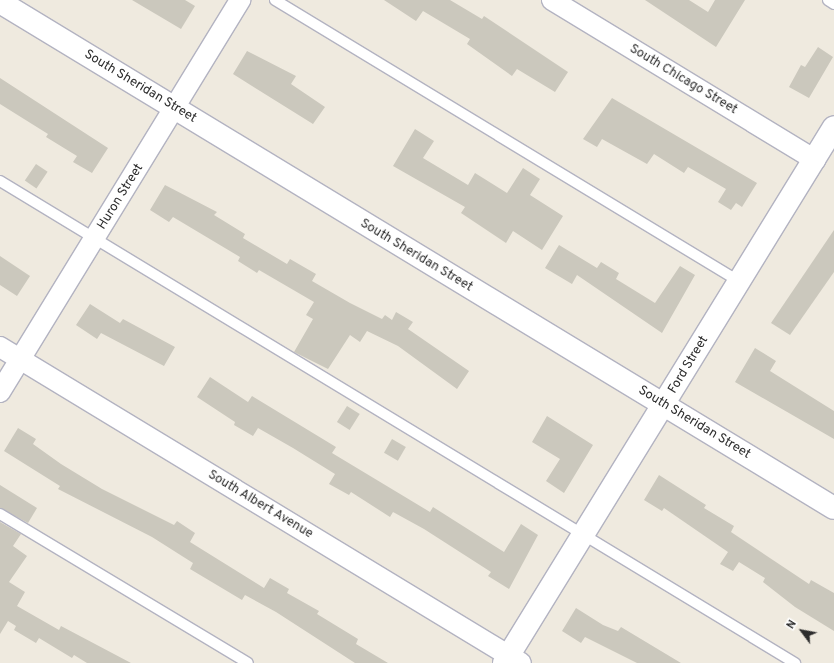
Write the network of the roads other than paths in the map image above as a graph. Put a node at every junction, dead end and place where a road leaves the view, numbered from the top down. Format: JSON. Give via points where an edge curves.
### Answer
{"nodes":[{"id":1,"x":240,"y":0,"type":"edge"},
{"id":2,"x":275,"y":0,"type":"edge"},
{"id":3,"x":552,"y":0,"type":"edge"},
{"id":4,"x":828,"y":0,"type":"edge"},
{"id":5,"x":0,"y":2,"type":"edge"},
{"id":6,"x":834,"y":4,"type":"edge"},
{"id":7,"x":176,"y":108,"type":"junction"},
{"id":8,"x":834,"y":127,"type":"edge"},
{"id":9,"x":814,"y":160,"type":"junction"},
{"id":10,"x":0,"y":181,"type":"edge"},
{"id":11,"x":95,"y":238,"type":"junction"},
{"id":12,"x":740,"y":282,"type":"junction"},
{"id":13,"x":0,"y":347,"type":"edge"},
{"id":14,"x":20,"y":359,"type":"junction"},
{"id":15,"x":0,"y":392,"type":"edge"},
{"id":16,"x":664,"y":405,"type":"junction"},
{"id":17,"x":834,"y":508,"type":"edge"},
{"id":18,"x":0,"y":514,"type":"edge"},
{"id":19,"x":584,"y":535,"type":"junction"},
{"id":20,"x":511,"y":661,"type":"edge"},
{"id":21,"x":248,"y":663,"type":"edge"},
{"id":22,"x":795,"y":663,"type":"edge"}],
"edges":[{"from":1,"to":7,"type":"street","name":"Huron Street"},
{"from":2,"to":12,"type":"lane"},
{"from":3,"to":9,"type":"street","name":"South Chicago Street"},
{"from":4,"to":6,"type":"lane"},
{"from":5,"to":7,"type":"street","name":"South Sheridan Street"},
{"from":7,"to":11,"type":"street","name":"Huron Street"},
{"from":7,"to":16,"type":"street","name":"South Sheridan Street"},
{"from":8,"to":9,"type":"street","name":"Ford Street"},
{"from":9,"to":12,"type":"street","name":"Ford Street"},
{"from":10,"to":11,"type":"lane"},
{"from":11,"to":14,"type":"street","name":"Huron Street"},
{"from":11,"to":19,"type":"lane"},
{"from":12,"to":16,"type":"street","name":"Ford Street"},
{"from":13,"to":14,"type":"street","name":"South Albert Avenue"},
{"from":14,"to":15,"type":"street","name":"Huron Street"},
{"from":14,"to":20,"type":"street","name":"South Albert Avenue"},
{"from":16,"to":17,"type":"street","name":"South Sheridan Street"},
{"from":16,"to":19,"type":"street","name":"Ford Street"},
{"from":18,"to":21,"type":"lane"},
{"from":19,"to":20,"type":"street","name":"Ford Street"},
{"from":19,"to":22,"type":"lane"}]}
